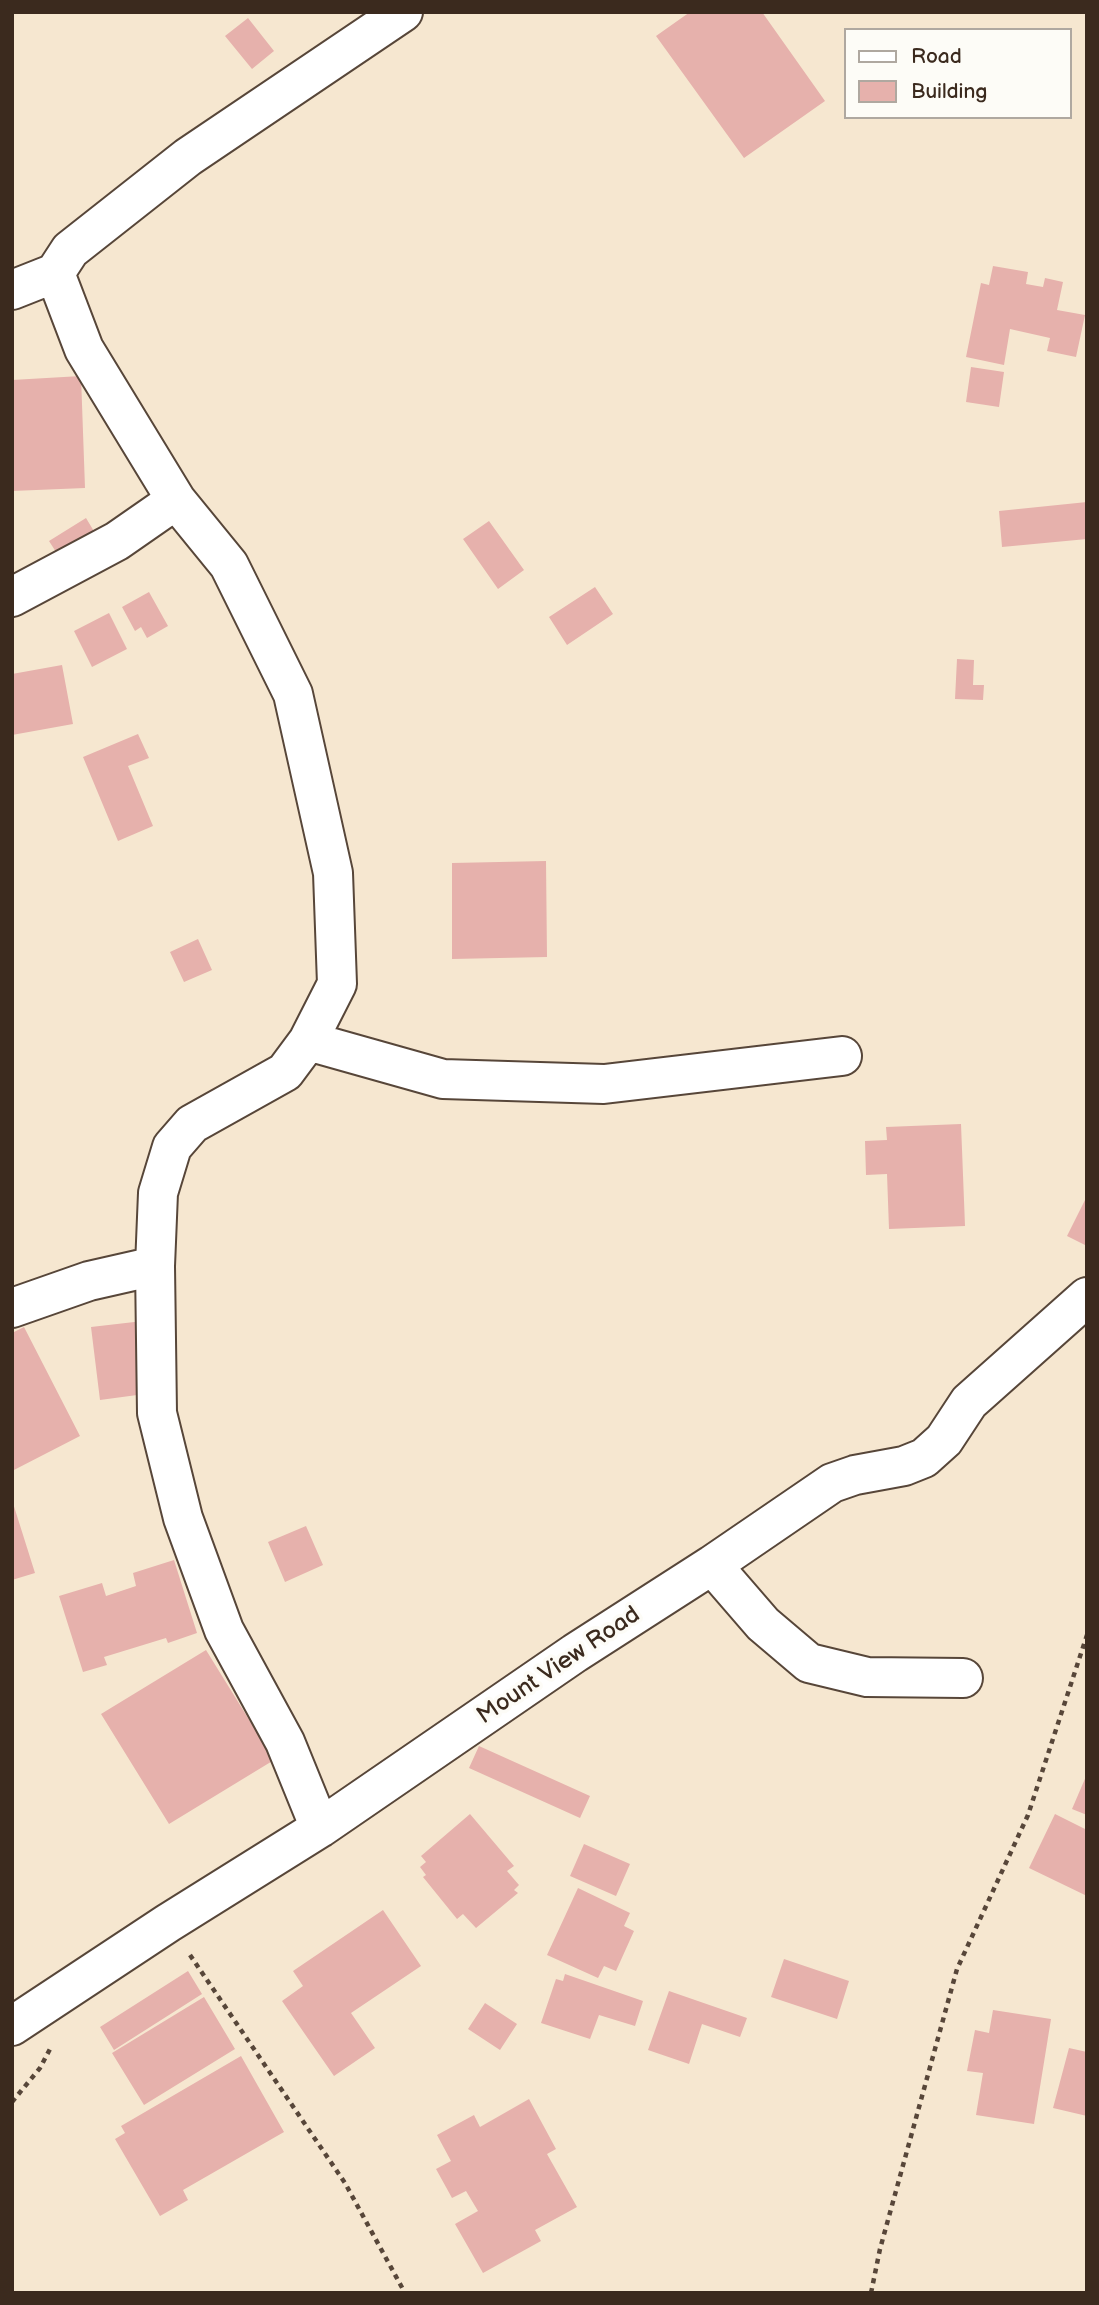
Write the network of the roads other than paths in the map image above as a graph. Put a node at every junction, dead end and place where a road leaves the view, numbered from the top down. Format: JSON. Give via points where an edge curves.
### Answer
{"nodes":[{"id":1,"x":402,"y":12,"type":"edge"},
{"id":2,"x":55,"y":273,"type":"junction"},
{"id":3,"x":12,"y":290,"type":"edge"},
{"id":4,"x":176,"y":500,"type":"junction"},
{"id":5,"x":12,"y":597,"type":"edge"},
{"id":6,"x":308,"y":1041,"type":"junction"},
{"id":7,"x":842,"y":1055,"type":"dead end"},
{"id":8,"x":155,"y":1266,"type":"junction"},
{"id":9,"x":1087,"y":1297,"type":"edge"},
{"id":10,"x":12,"y":1308,"type":"edge"},
{"id":11,"x":712,"y":1565,"type":"junction"},
{"id":12,"x":963,"y":1678,"type":"dead end"},
{"id":13,"x":320,"y":1828,"type":"junction"},
{"id":14,"x":12,"y":2026,"type":"edge"}],
"edges":[{"from":1,"to":2,"type":"street","via":[[188,157],[70,250]]},
{"from":2,"to":3,"type":"street"},
{"from":2,"to":4,"type":"street","via":[[84,349]]},
{"from":4,"to":5,"type":"street","via":[[117,541]]},
{"from":4,"to":6,"type":"street","via":[[229,565],[293,694],[333,873],[337,984]]},
{"from":6,"to":7,"type":"street","via":[[443,1079],[590,1084]]},
{"from":6,"to":8,"type":"street","via":[[285,1072],[192,1124],[172,1147],[158,1193]]},
{"from":8,"to":10,"type":"street","via":[[89,1281]]},
{"from":8,"to":13,"type":"street","via":[[157,1413],[183,1518],[224,1630],[285,1742]]},
{"from":9,"to":11,"type":"street","name":"Mount View Road","via":[[969,1402],[944,1440],[924,1458],[832,1483]]},
{"from":11,"to":12,"type":"street","via":[[763,1624],[809,1663],[867,1676]]},
{"from":11,"to":13,"type":"street","name":"Mount View Road"},
{"from":13,"to":14,"type":"street","name":"Mount View Road"}]}
